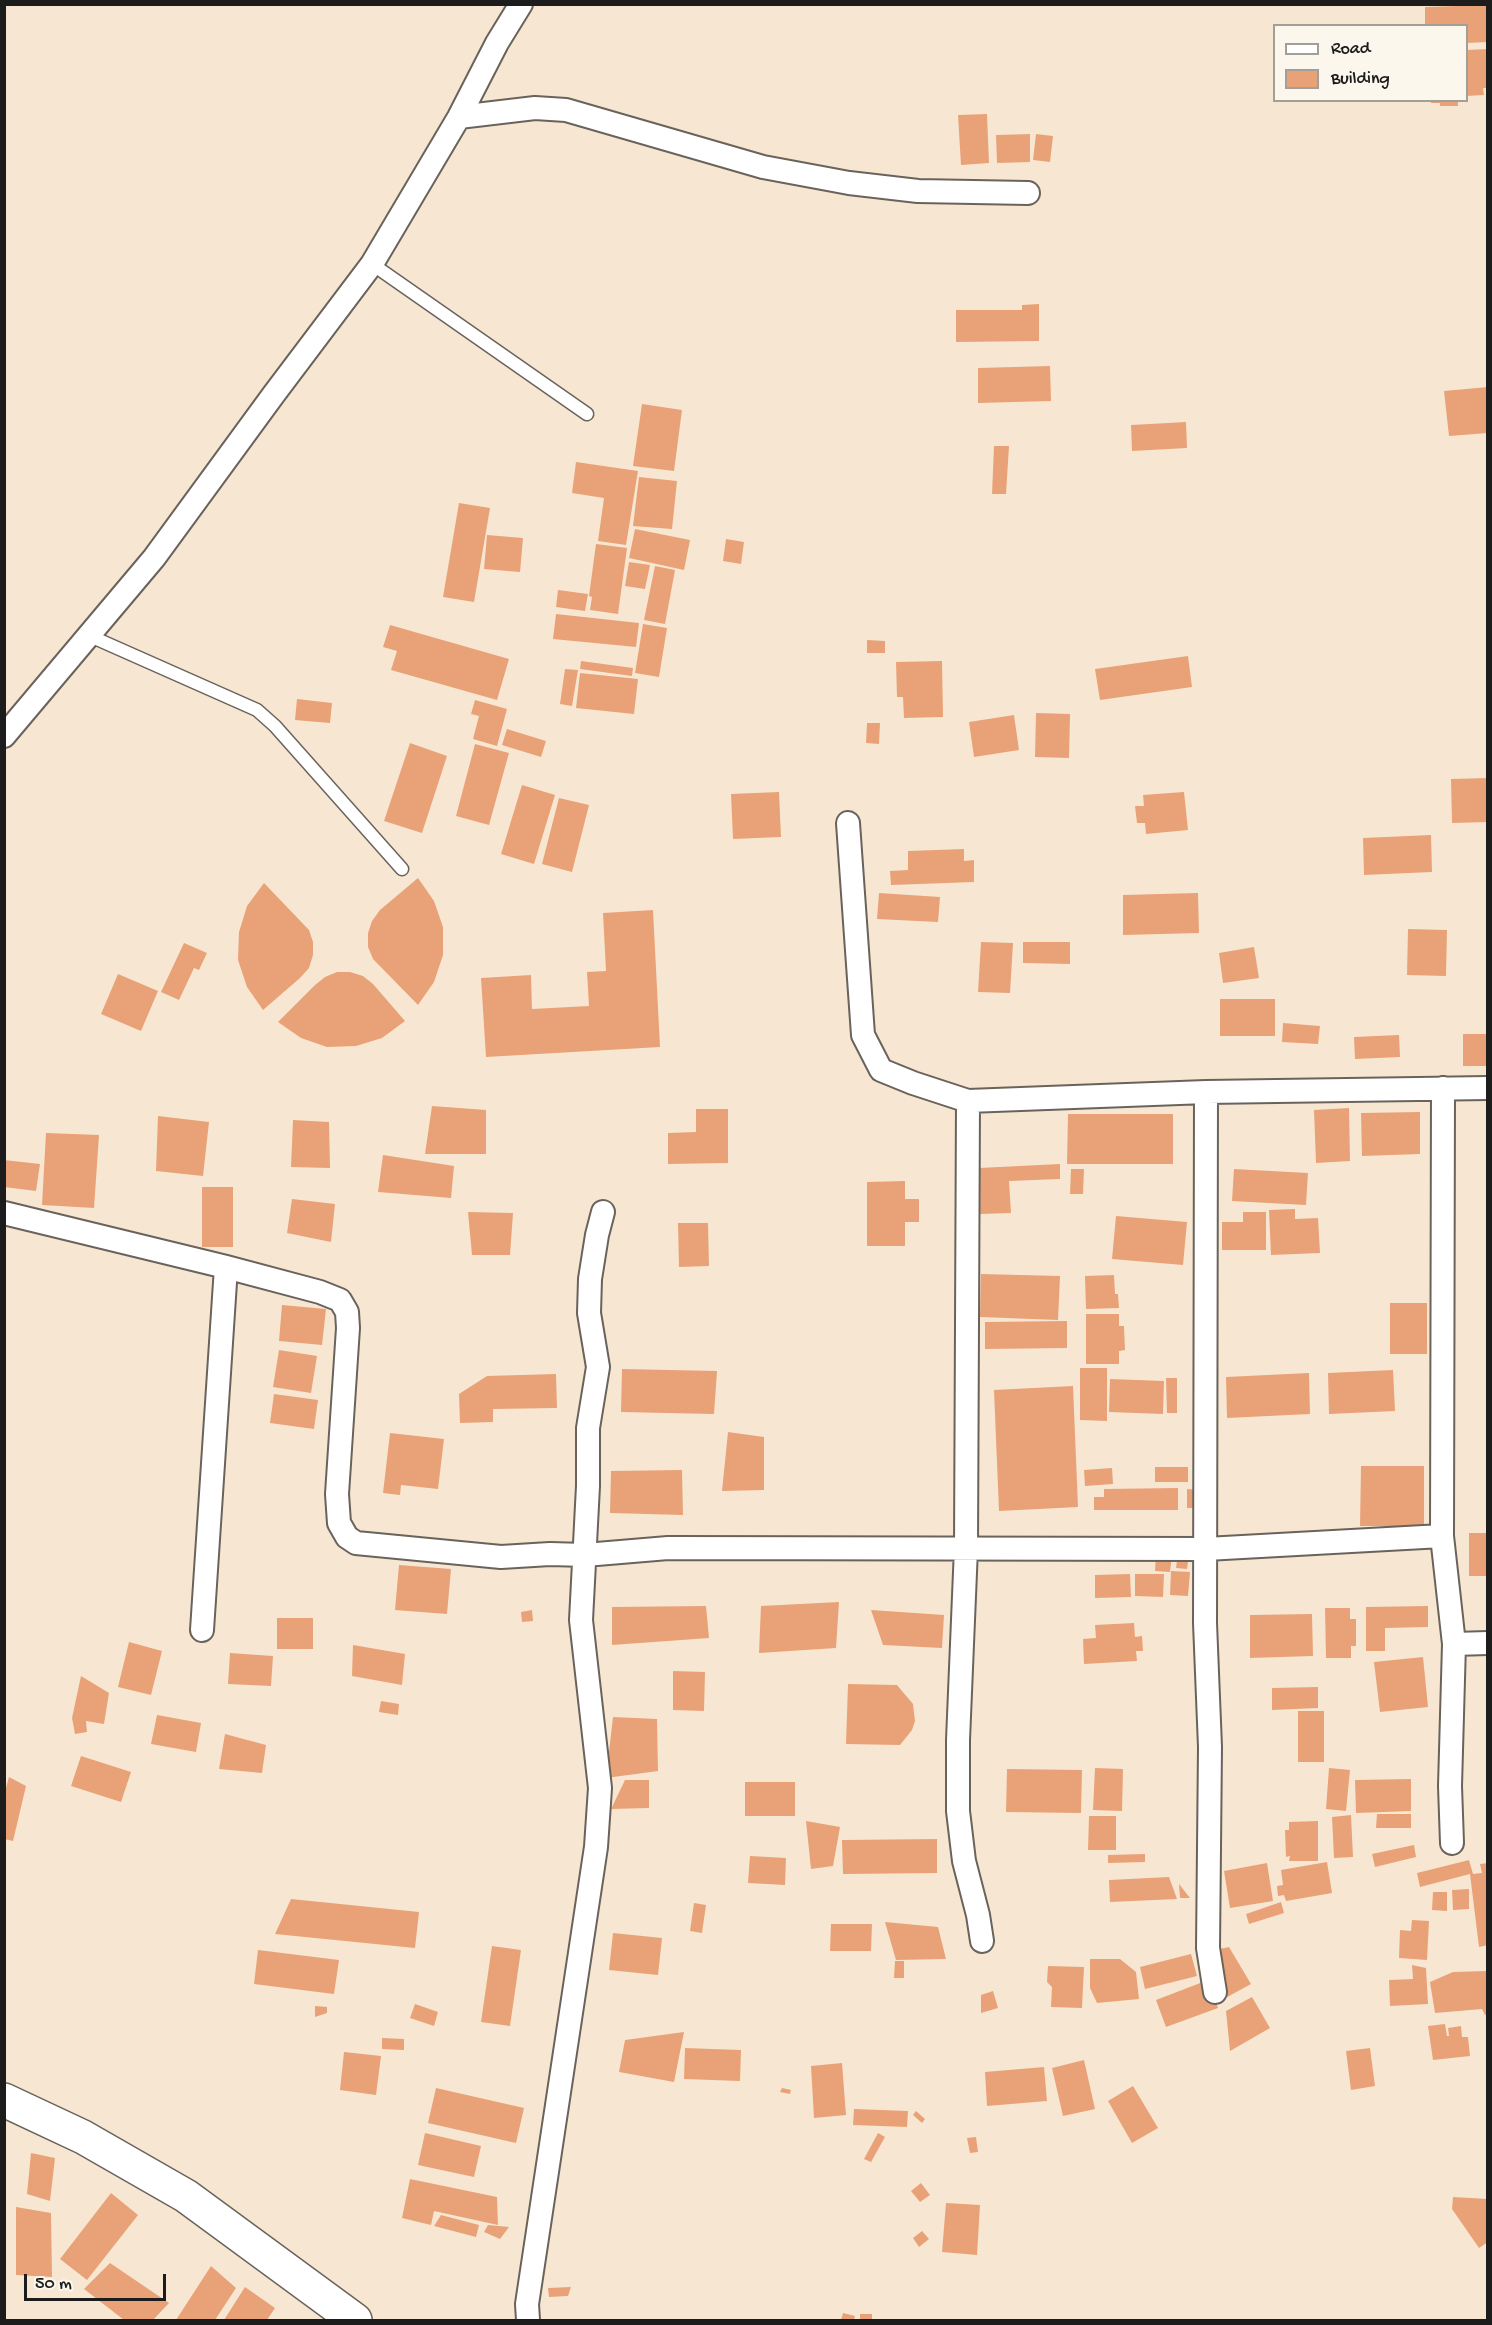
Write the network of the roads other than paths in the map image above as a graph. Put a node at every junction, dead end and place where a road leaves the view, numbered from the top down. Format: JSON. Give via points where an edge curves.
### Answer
{"nodes":[{"id":1,"x":521,"y":4,"type":"edge"},
{"id":2,"x":459,"y":117,"type":"junction"},
{"id":3,"x":1028,"y":193,"type":"dead end"},
{"id":4,"x":372,"y":264,"type":"junction"},
{"id":5,"x":587,"y":414,"type":"dead end"},
{"id":6,"x":90,"y":636,"type":"junction"},
{"id":7,"x":4,"y":736,"type":"edge"},
{"id":8,"x":848,"y":823,"type":"dead end"},
{"id":9,"x":402,"y":869,"type":"dead end"},
{"id":10,"x":1443,"y":1088,"type":"junction"},
{"id":11,"x":1488,"y":1088,"type":"edge"},
{"id":12,"x":1206,"y":1092,"type":"junction"},
{"id":13,"x":968,"y":1101,"type":"junction"},
{"id":14,"x":603,"y":1212,"type":"dead end"},
{"id":15,"x":4,"y":1213,"type":"edge"},
{"id":16,"x":226,"y":1267,"type":"junction"},
{"id":17,"x":1442,"y":1536,"type":"junction"},
{"id":18,"x":966,"y":1548,"type":"junction"},
{"id":19,"x":1206,"y":1549,"type":"junction"},
{"id":20,"x":585,"y":1556,"type":"junction"},
{"id":21,"x":202,"y":1630,"type":"dead end"},
{"id":22,"x":1488,"y":1643,"type":"edge"},
{"id":23,"x":1454,"y":1644,"type":"junction"},
{"id":24,"x":1452,"y":1843,"type":"dead end"},
{"id":25,"x":982,"y":1941,"type":"dead end"},
{"id":26,"x":1215,"y":1992,"type":"dead end"},
{"id":27,"x":4,"y":2100,"type":"edge"},
{"id":28,"x":355,"y":2320,"type":"edge"},
{"id":29,"x":528,"y":2320,"type":"edge"}],
"edges":[{"from":1,"to":2,"type":"street"},
{"from":2,"to":3,"type":"street","via":[[535,108],[566,110],[763,167],[849,183],[918,190]]},
{"from":2,"to":4,"type":"street"},
{"from":4,"to":5,"type":"lane"},
{"from":4,"to":6,"type":"street","via":[[154,558]]},
{"from":6,"to":7,"type":"street"},
{"from":6,"to":9,"type":"lane","via":[[257,710]]},
{"from":8,"to":13,"type":"street","via":[[863,1035],[881,1070]]},
{"from":10,"to":11,"type":"street"},
{"from":10,"to":12,"type":"street"},
{"from":10,"to":17,"type":"street"},
{"from":12,"to":13,"type":"street"},
{"from":12,"to":19,"type":"street"},
{"from":13,"to":18,"type":"street"},
{"from":14,"to":20,"type":"street","via":[[590,1279],[589,1313],[598,1367],[588,1428]]},
{"from":15,"to":16,"type":"street"},
{"from":16,"to":20,"type":"street","via":[[320,1292],[340,1300],[347,1312],[337,1494],[339,1523],[347,1537],[356,1544],[445,1553]]},
{"from":16,"to":21,"type":"street"},
{"from":17,"to":19,"type":"street"},
{"from":17,"to":23,"type":"street"},
{"from":18,"to":19,"type":"street"},
{"from":18,"to":20,"type":"street","via":[[668,1548]]},
{"from":18,"to":25,"type":"street","via":[[958,1811],[964,1861]]},
{"from":19,"to":26,"type":"street","via":[[1210,1747],[1208,1948]]},
{"from":20,"to":29,"type":"street","via":[[581,1620],[600,1788],[596,1847],[527,2304]]},
{"from":22,"to":23,"type":"street"},
{"from":23,"to":24,"type":"street"},
{"from":27,"to":28,"type":"main road","via":[[83,2137],[186,2196]]}]}
